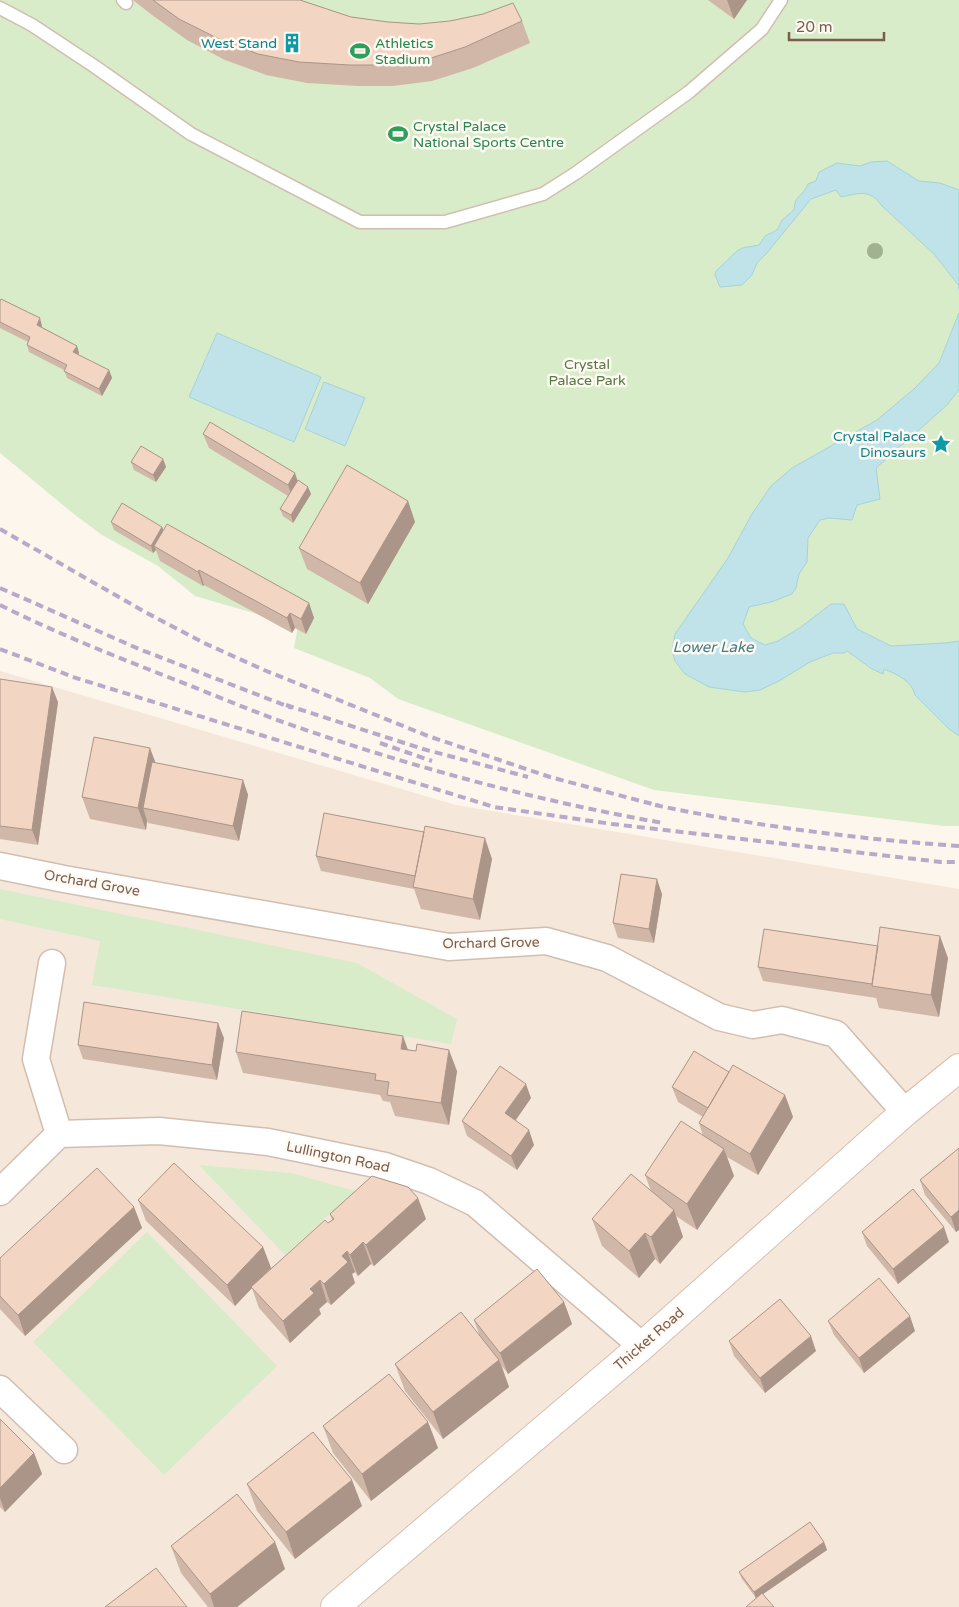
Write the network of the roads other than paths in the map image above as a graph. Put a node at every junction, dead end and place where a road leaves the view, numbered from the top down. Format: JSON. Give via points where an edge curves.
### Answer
{"nodes":[{"id":1,"x":781,"y":0,"type":"edge"},
{"id":2,"x":0,"y":8,"type":"edge"},
{"id":3,"x":0,"y":866,"type":"edge"},
{"id":4,"x":52,"y":963,"type":"dead end"},
{"id":5,"x":959,"y":1068,"type":"edge"},
{"id":6,"x":905,"y":1112,"type":"junction"},
{"id":7,"x":59,"y":1134,"type":"junction"},
{"id":8,"x":0,"y":1192,"type":"edge"},
{"id":9,"x":642,"y":1346,"type":"junction"},
{"id":10,"x":0,"y":1389,"type":"edge"},
{"id":11,"x":64,"y":1450,"type":"dead end"},
{"id":12,"x":335,"y":1607,"type":"edge"}],
"edges":[{"from":1,"to":2,"type":"lane","via":[[762,29],[689,92],[576,173],[543,194],[445,222],[360,222],[191,134],[32,25]]},
{"from":3,"to":6,"type":"street","name":"Orchard Grove","via":[[449,946],[546,941],[607,958],[719,1017],[752,1025],[782,1020],[836,1034]]},
{"from":4,"to":7,"type":"street","via":[[36,1059]]},
{"from":5,"to":6,"type":"street","name":"Thicket Road"},
{"from":6,"to":9,"type":"street","name":"Thicket Road"},
{"from":7,"to":8,"type":"street"},
{"from":7,"to":9,"type":"street","name":"Lullington Road","via":[[159,1131],[268,1142],[385,1166],[420,1178],[474,1203]]},
{"from":9,"to":12,"type":"street","name":"Thicket Road"},
{"from":10,"to":11,"type":"street"}]}
